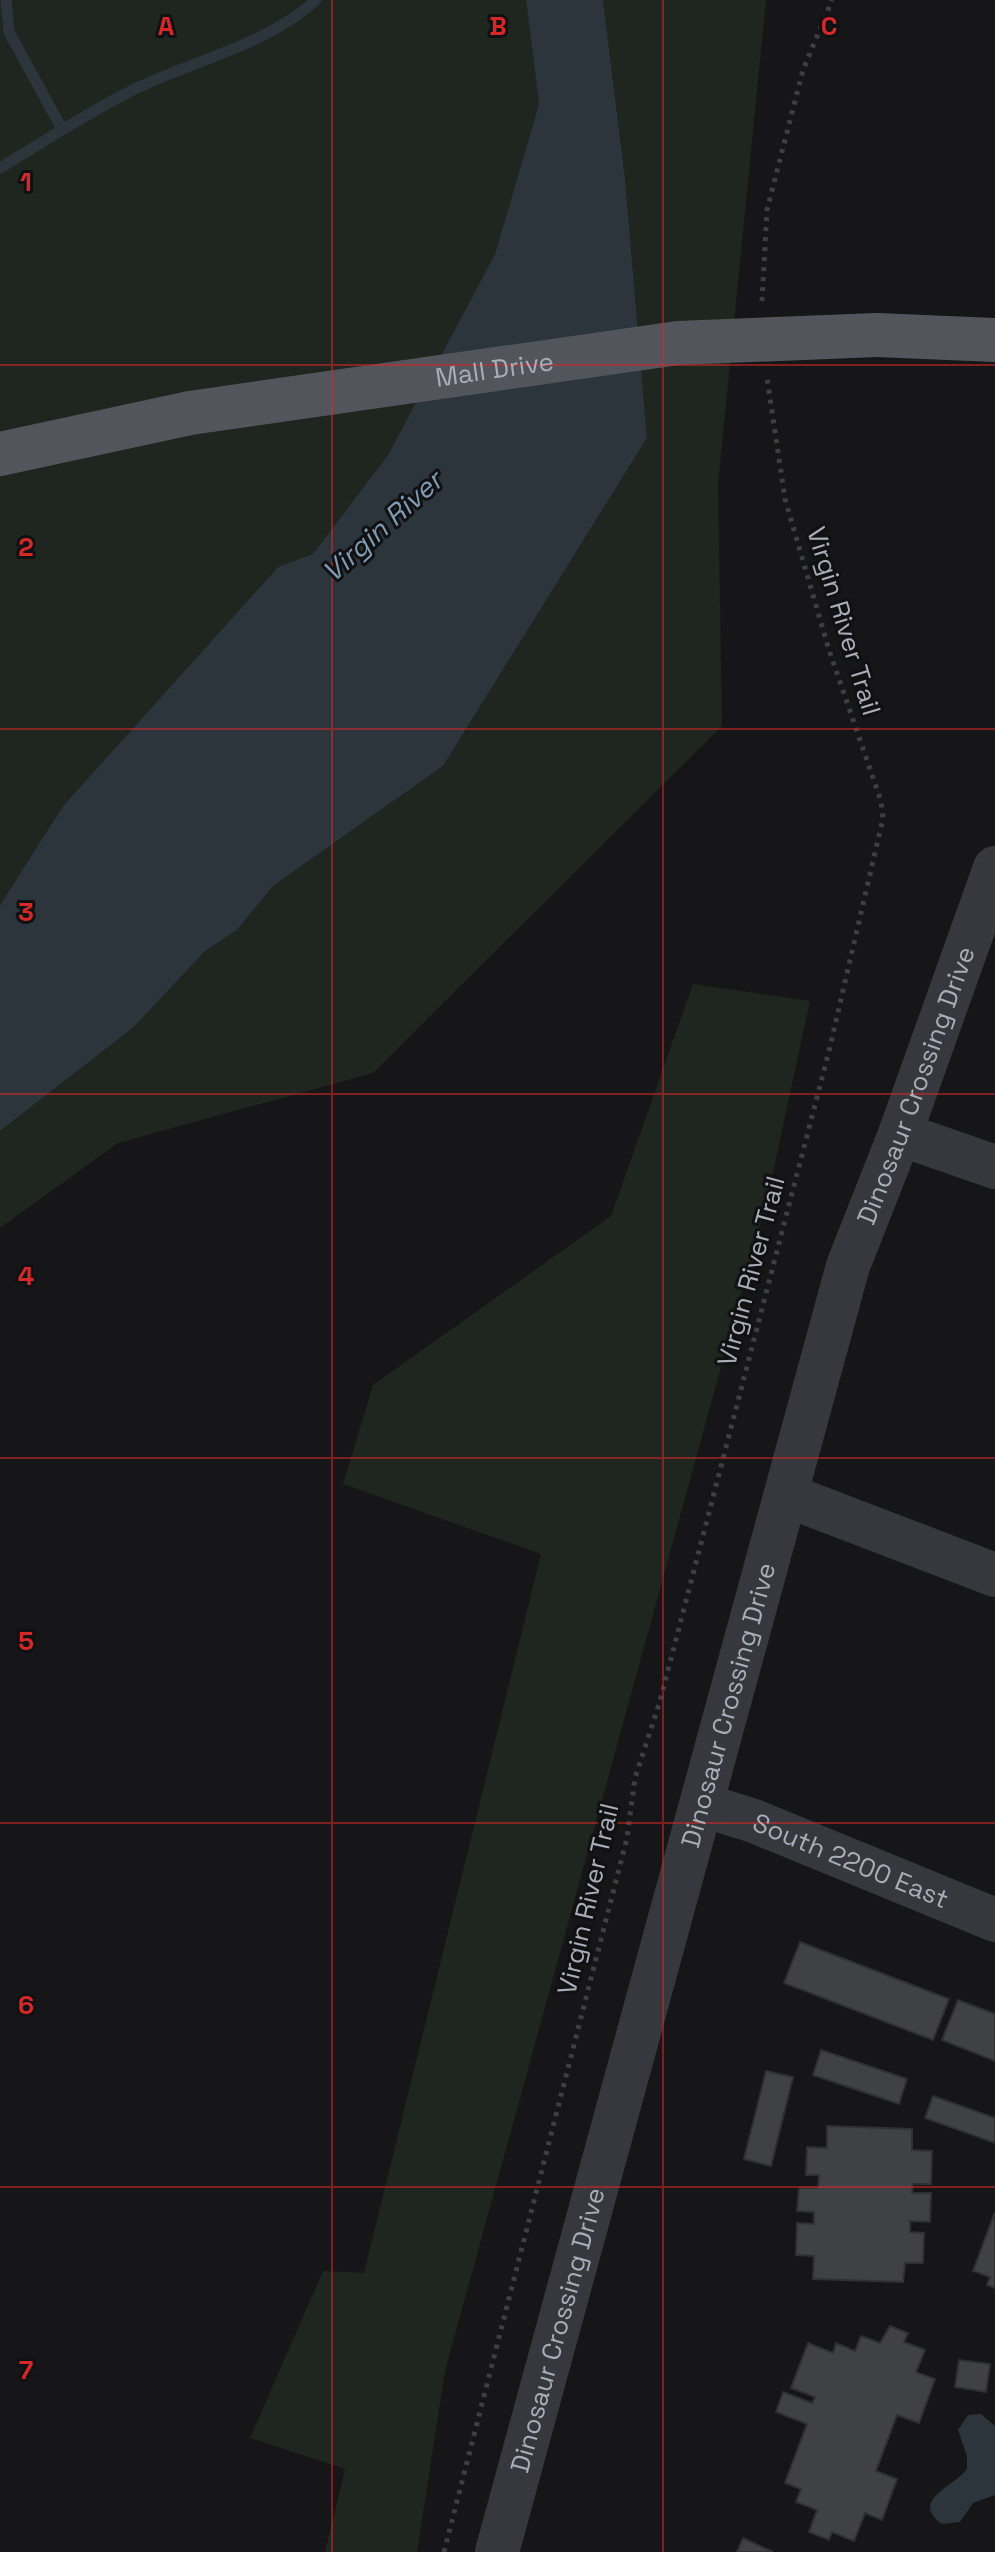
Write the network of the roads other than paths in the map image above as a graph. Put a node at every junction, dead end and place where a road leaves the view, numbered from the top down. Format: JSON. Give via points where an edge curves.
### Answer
{"nodes":[{"id":1,"x":995,"y":340,"type":"edge"},
{"id":2,"x":0,"y":454,"type":"edge"},
{"id":3,"x":995,"y":868,"type":"edge"},
{"id":4,"x":900,"y":1134,"type":"junction"},
{"id":5,"x":995,"y":1167,"type":"edge"},
{"id":6,"x":786,"y":1495,"type":"junction"},
{"id":7,"x":995,"y":1575,"type":"edge"},
{"id":8,"x":703,"y":1805,"type":"junction"},
{"id":9,"x":995,"y":1920,"type":"edge"},
{"id":10,"x":497,"y":2552,"type":"edge"}],
"edges":[{"from":1,"to":2,"type":"main road","name":"Mall Drive","bridge":true,"via":[[877,335],[678,343],[190,413]]},
{"from":3,"to":4,"type":"street","name":"Dinosaur Crossing Drive"},
{"from":4,"to":5,"type":"street"},
{"from":4,"to":6,"type":"street","name":"Dinosaur Crossing Drive","via":[[848,1266]]},
{"from":6,"to":7,"type":"street"},
{"from":6,"to":8,"type":"street","name":"Dinosaur Crossing Drive"},
{"from":8,"to":9,"type":"street","name":"South 2200 East"},
{"from":8,"to":10,"type":"street","name":"Dinosaur Crossing Drive"}]}
